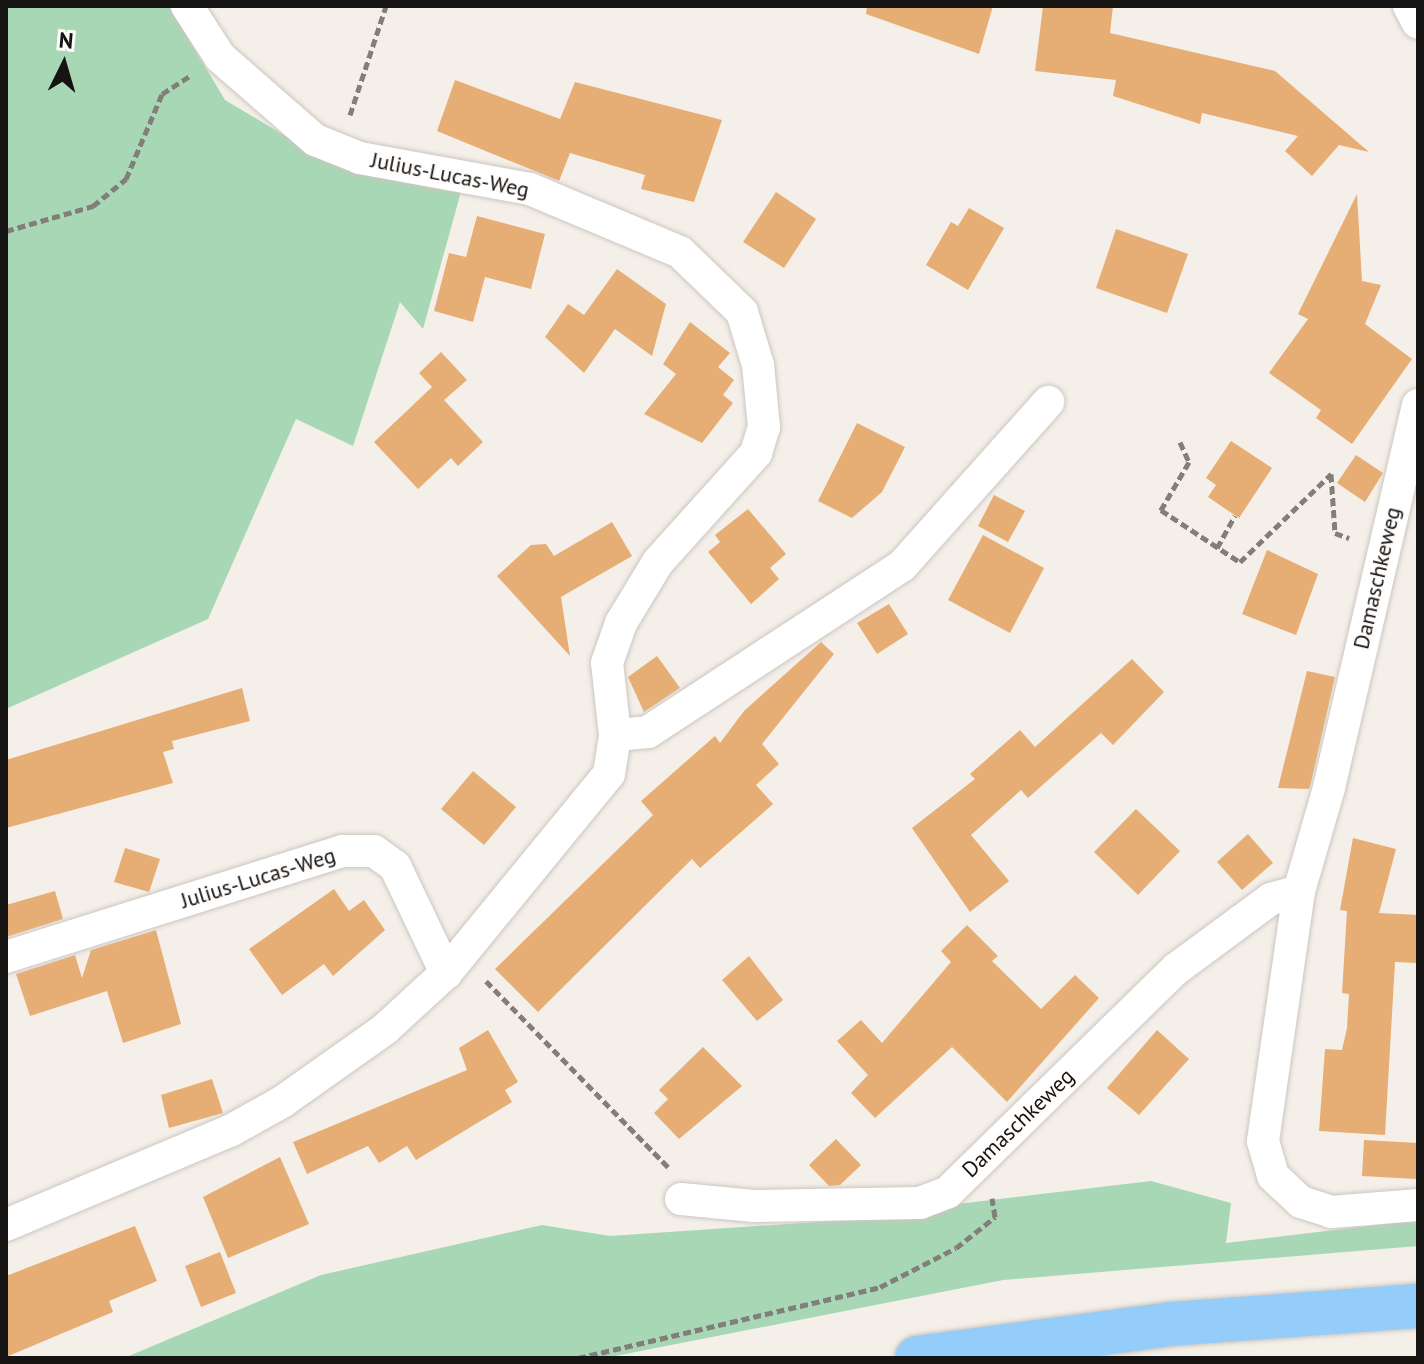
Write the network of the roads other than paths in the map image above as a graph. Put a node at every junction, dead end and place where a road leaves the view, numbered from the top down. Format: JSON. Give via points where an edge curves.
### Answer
{"nodes":[{"id":1,"x":187,"y":6,"type":"edge"},
{"id":2,"x":1409,"y":6,"type":"edge"},
{"id":3,"x":1418,"y":23,"type":"edge"},
{"id":4,"x":1048,"y":402,"type":"dead end"},
{"id":5,"x":1418,"y":405,"type":"edge"},
{"id":6,"x":615,"y":735,"type":"junction"},
{"id":7,"x":1299,"y":891,"type":"junction"},
{"id":8,"x":6,"y":957,"type":"edge"},
{"id":9,"x":454,"y":965,"type":"junction"},
{"id":10,"x":681,"y":1199,"type":"dead end"},
{"id":11,"x":1418,"y":1205,"type":"edge"},
{"id":12,"x":6,"y":1225,"type":"edge"},
{"id":13,"x":1418,"y":1306,"type":"edge"},
{"id":14,"x":917,"y":1358,"type":"edge"}],
"edges":[{"from":1,"to":6,"type":"street","name":"Julius-Lucas-Weg","via":[[220,57],[315,140],[360,158],[530,189],[680,252],[742,312],[758,365],[764,427],[756,453],[658,562],[621,623],[607,663]]},
{"from":2,"to":3,"type":"street"},
{"from":4,"to":6,"type":"street","via":[[902,566],[648,732]]},
{"from":5,"to":7,"type":"street","name":"Damaschkeweg","via":[[1329,788]]},
{"from":6,"to":9,"type":"street","name":"Julius-Lucas-Weg","via":[[609,774]]},
{"from":7,"to":10,"type":"street","name":"Damaschkeweg","via":[[1271,899],[1176,969],[948,1192],[920,1203],[754,1206]]},
{"from":7,"to":11,"type":"street","name":"Damaschkeweg","via":[[1264,1110],[1263,1141],[1273,1176],[1301,1202],[1331,1212]]},
{"from":8,"to":9,"type":"street","name":"Julius-Lucas-Weg","via":[[342,851],[374,851],[395,866]]},
{"from":9,"to":12,"type":"street","name":"Julius-Lucas-Weg","via":[[385,1029],[282,1102],[230,1131]]},
{"from":13,"to":14,"type":"highway","via":[[1171,1324]]}]}
